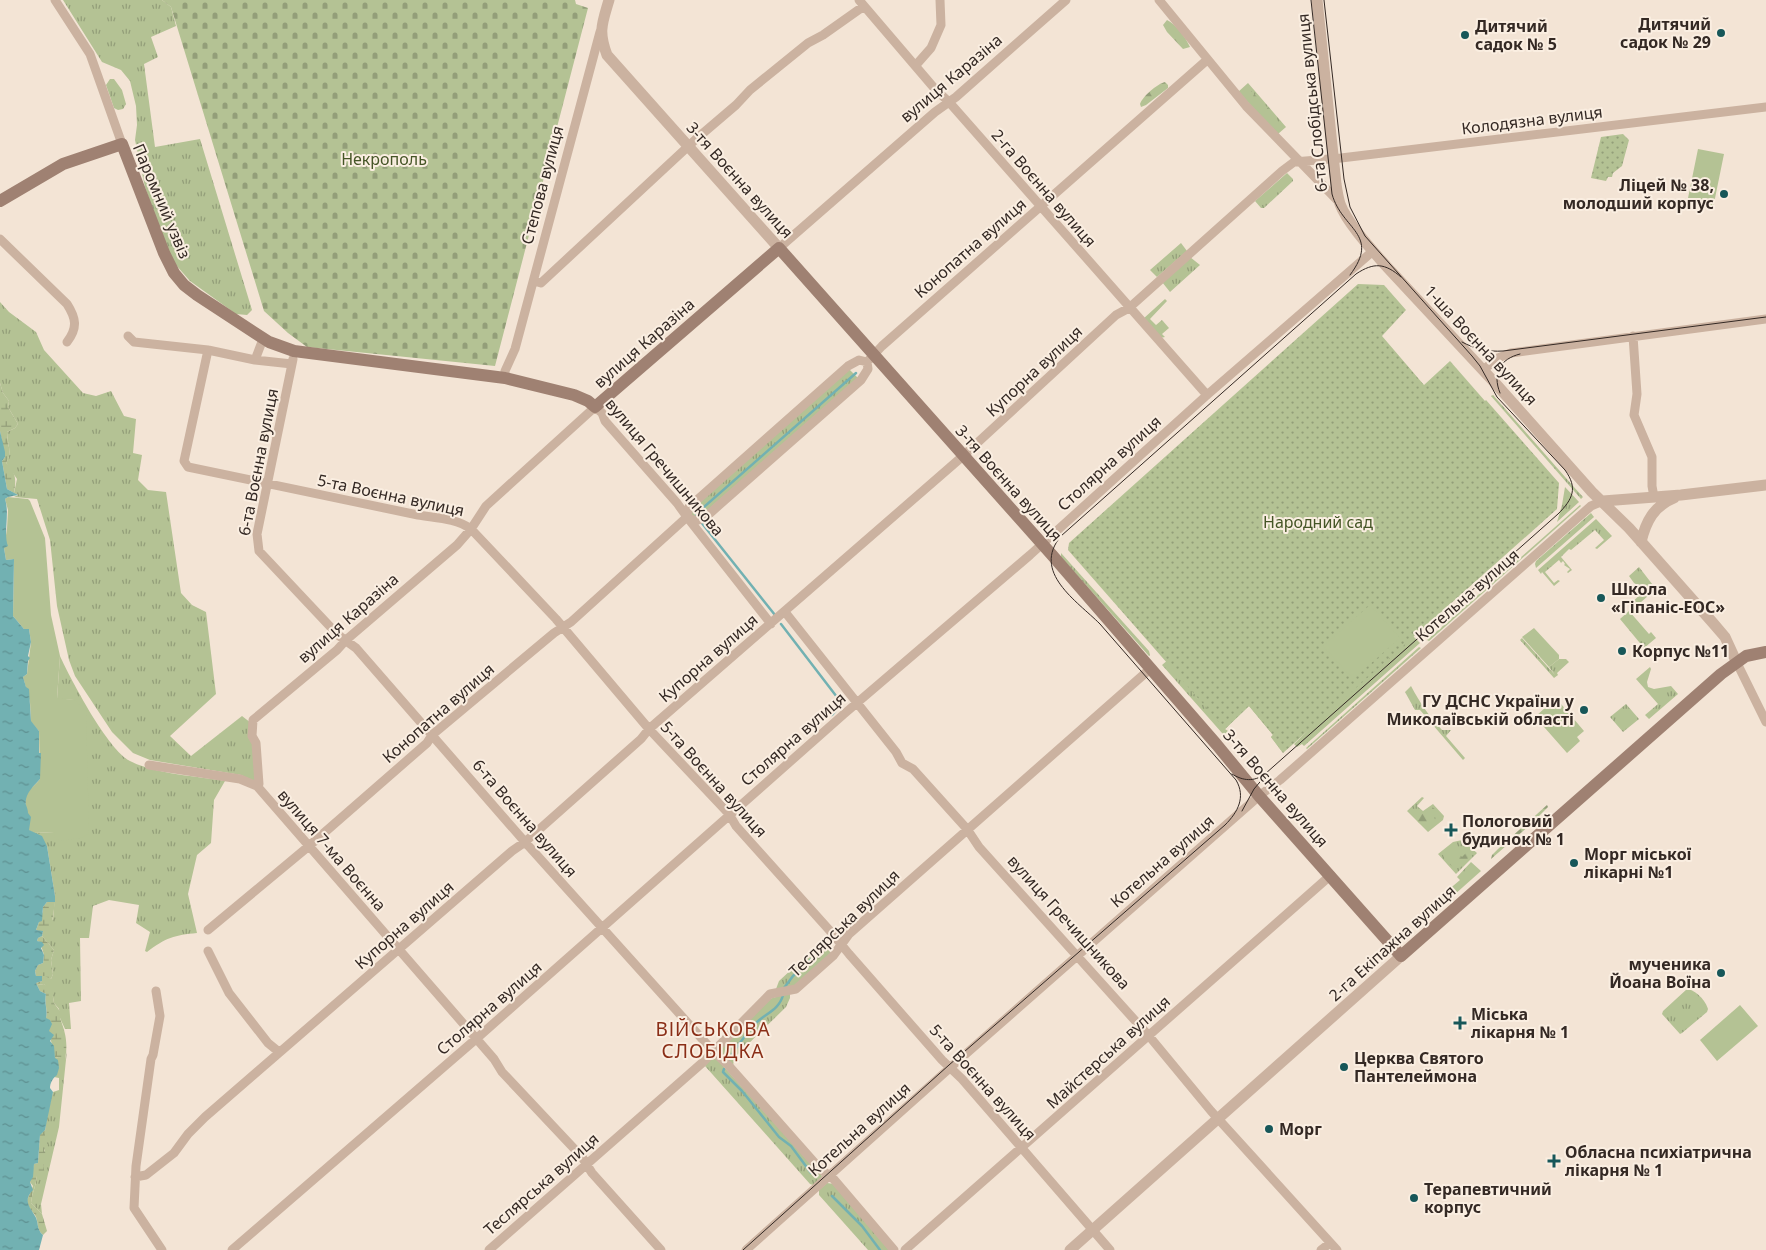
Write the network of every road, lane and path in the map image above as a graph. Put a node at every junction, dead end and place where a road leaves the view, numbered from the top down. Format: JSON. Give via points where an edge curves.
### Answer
{"nodes":[{"id":1,"x":55,"y":0,"type":"edge"},
{"id":2,"x":609,"y":0,"type":"edge"},
{"id":3,"x":940,"y":0,"type":"edge"},
{"id":4,"x":1066,"y":0,"type":"edge"},
{"id":5,"x":1159,"y":0,"type":"edge"},
{"id":6,"x":1317,"y":0,"type":"edge"},
{"id":7,"x":861,"y":3,"type":"edge"},
{"id":8,"x":600,"y":29,"type":"junction"},
{"id":9,"x":1207,"y":60,"type":"junction"},
{"id":10,"x":916,"y":65,"type":"junction"},
{"id":11,"x":949,"y":102,"type":"junction"},
{"id":12,"x":1766,"y":107,"type":"edge"},
{"id":13,"x":122,"y":144,"type":"junction"},
{"id":14,"x":689,"y":146,"type":"junction"},
{"id":15,"x":1334,"y":159,"type":"junction"},
{"id":16,"x":1301,"y":162,"type":"junction"},
{"id":17,"x":0,"y":201,"type":"edge"},
{"id":18,"x":1340,"y":203,"type":"junction"},
{"id":19,"x":1040,"y":206,"type":"junction"},
{"id":20,"x":0,"y":239,"type":"edge"},
{"id":21,"x":779,"y":248,"type":"junction"},
{"id":22,"x":1373,"y":252,"type":"junction"},
{"id":23,"x":534,"y":281,"type":"junction"},
{"id":24,"x":1129,"y":308,"type":"junction"},
{"id":25,"x":1766,"y":319,"type":"edge"},
{"id":26,"x":128,"y":336,"type":"dead end"},
{"id":27,"x":259,"y":336,"type":"junction"},
{"id":28,"x":1633,"y":336,"type":"junction"},
{"id":29,"x":67,"y":342,"type":"dead end"},
{"id":30,"x":208,"y":350,"type":"junction"},
{"id":31,"x":293,"y":358,"type":"junction"},
{"id":32,"x":870,"y":359,"type":"junction"},
{"id":33,"x":255,"y":360,"type":"junction"},
{"id":34,"x":1483,"y":370,"type":"junction"},
{"id":35,"x":504,"y":378,"type":"junction"},
{"id":36,"x":1207,"y":395,"type":"junction"},
{"id":37,"x":595,"y":407,"type":"junction"},
{"id":38,"x":963,"y":456,"type":"junction"},
{"id":39,"x":268,"y":484,"type":"junction"},
{"id":40,"x":1766,"y":485,"type":"edge"},
{"id":41,"x":1681,"y":495,"type":"junction"},
{"id":42,"x":1654,"y":497,"type":"junction"},
{"id":43,"x":1603,"y":501,"type":"junction"},
{"id":44,"x":686,"y":517,"type":"junction"},
{"id":45,"x":471,"y":528,"type":"junction"},
{"id":46,"x":1641,"y":542,"type":"junction"},
{"id":47,"x":1042,"y":545,"type":"junction"},
{"id":48,"x":784,"y":612,"type":"junction"},
{"id":49,"x":771,"y":624,"type":"junction"},
{"id":50,"x":563,"y":627,"type":"junction"},
{"id":51,"x":346,"y":640,"type":"junction"},
{"id":52,"x":1766,"y":652,"type":"edge"},
{"id":53,"x":1736,"y":662,"type":"junction"},
{"id":54,"x":1150,"y":669,"type":"junction"},
{"id":55,"x":858,"y":703,"type":"junction"},
{"id":56,"x":253,"y":720,"type":"joint"},
{"id":57,"x":1766,"y":722,"type":"edge"},
{"id":58,"x":649,"y":729,"type":"junction"},
{"id":59,"x":432,"y":735,"type":"junction"},
{"id":60,"x":149,"y":765,"type":"dead end"},
{"id":61,"x":257,"y":786,"type":"junction"},
{"id":62,"x":1259,"y":796,"type":"junction"},
{"id":63,"x":729,"y":814,"type":"junction"},
{"id":64,"x":967,"y":829,"type":"junction"},
{"id":65,"x":525,"y":842,"type":"junction"},
{"id":66,"x":309,"y":846,"type":"junction"},
{"id":67,"x":1331,"y":875,"type":"junction"},
{"id":68,"x":602,"y":928,"type":"junction"},
{"id":69,"x":208,"y":930,"type":"dead end"},
{"id":70,"x":841,"y":944,"type":"junction"},
{"id":71,"x":398,"y":950,"type":"junction"},
{"id":72,"x":208,"y":952,"type":"dead end"},
{"id":73,"x":1077,"y":955,"type":"junction"},
{"id":74,"x":1401,"y":956,"type":"junction"},
{"id":75,"x":156,"y":990,"type":"dead end"},
{"id":76,"x":1149,"y":1036,"type":"junction"},
{"id":77,"x":476,"y":1039,"type":"junction"},
{"id":78,"x":713,"y":1051,"type":"junction"},
{"id":79,"x":279,"y":1052,"type":"junction"},
{"id":80,"x":951,"y":1067,"type":"junction"},
{"id":81,"x":1219,"y":1119,"type":"junction"},
{"id":82,"x":1023,"y":1148,"type":"junction"},
{"id":83,"x":587,"y":1164,"type":"junction"},
{"id":84,"x":829,"y":1175,"type":"junction"},
{"id":85,"x":135,"y":1177,"type":"junction"},
{"id":86,"x":1093,"y":1230,"type":"junction"},
{"id":87,"x":1330,"y":1243,"type":"junction"},
{"id":88,"x":162,"y":1250,"type":"edge"},
{"id":89,"x":232,"y":1250,"type":"edge"},
{"id":90,"x":489,"y":1250,"type":"edge"},
{"id":91,"x":661,"y":1250,"type":"edge"},
{"id":92,"x":746,"y":1250,"type":"edge"},
{"id":93,"x":894,"y":1250,"type":"edge"},
{"id":94,"x":905,"y":1250,"type":"edge"},
{"id":95,"x":1070,"y":1250,"type":"edge"},
{"id":96,"x":1110,"y":1250,"type":"edge"},
{"id":97,"x":1321,"y":1250,"type":"edge"},
{"id":98,"x":1337,"y":1250,"type":"edge"}],
"edges":[{"from":1,"to":13,"type":"street","via":[[90,54]]},
{"from":2,"to":8,"type":"street","name":"Степова вулиця"},
{"from":3,"to":10,"type":"street","via":[[942,24],[932,48]]},
{"from":4,"to":11,"type":"street","name":"вулиця Каразіна"},
{"from":5,"to":9,"type":"street","name":"1-ша Воєнна вулиця"},
{"from":6,"to":15,"type":"street","name":"6-та Слобідська вулиця"},
{"from":7,"to":10,"type":"street","name":"2-га Воєнна вулиця"},
{"from":7,"to":14,"type":"street","via":[[750,90]]},
{"from":8,"to":14,"type":"street","name":"3-тя Воєнна вулиця","via":[[607,55]]},
{"from":8,"to":23,"type":"street","name":"Степова вулиця"},
{"from":9,"to":16,"type":"street","name":"1-ша Воєнна вулиця"},
{"from":9,"to":19,"type":"street","name":"Конопатна вулиця"},
{"from":10,"to":11,"type":"street","name":"2-га Воєнна вулиця"},
{"from":11,"to":19,"type":"street","name":"2-га Воєнна вулиця"},
{"from":11,"to":21,"type":"street","name":"вулиця Каразіна"},
{"from":12,"to":15,"type":"street","name":"Колодязна вулиця"},
{"from":13,"to":17,"type":"main road","name":"Паромний узвіз","via":[[63,164]]},
{"from":13,"to":27,"type":"main road","name":"Паромний узвіз","via":[[174,273],[197,295]]},
{"from":14,"to":21,"type":"street","name":"3-тя Воєнна вулиця"},
{"from":14,"to":23,"type":"street","via":[[541,283]]},
{"from":15,"to":16,"type":"street","name":"Колодязна вулиця"},
{"from":15,"to":18,"type":"street","name":"6-та Слобідська вулиця"},
{"from":16,"to":18,"type":"street","name":"1-ша Воєнна вулиця"},
{"from":16,"to":24,"type":"street","name":"Купорна вулиця","via":[[1285,168]]},
{"from":18,"to":22,"type":"street","name":"1-ша Воєнна вулиця"},
{"from":19,"to":24,"type":"street","name":"2-га Воєнна вулиця"},
{"from":19,"to":32,"type":"street","name":"Конопатна вулиця"},
{"from":20,"to":29,"type":"street","via":[[67,304],[76,326]]},
{"from":21,"to":32,"type":"main road","name":"3-тя Воєнна вулиця"},
{"from":21,"to":37,"type":"main road","name":"вулиця Каразіна"},
{"from":22,"to":34,"type":"street","name":"1-ша Воєнна вулиця"},
{"from":22,"to":36,"type":"street","name":"Столярна вулиця"},
{"from":23,"to":35,"type":"street","name":"Степова вулиця"},
{"from":24,"to":36,"type":"street","name":"2-га Воєнна вулиця"},
{"from":24,"to":38,"type":"street","name":"Купорна вулиця","via":[[1116,315]]},
{"from":25,"to":28,"type":"street"},
{"from":26,"to":30,"type":"street","name":"вулиця Гречишникова","via":[[134,342]]},
{"from":27,"to":31,"type":"main road","name":"вулиця Гречишникова"},
{"from":27,"to":33,"type":"street"},
{"from":28,"to":34,"type":"street","via":[[1512,352]]},
{"from":28,"to":42,"type":"street","via":[[1637,394],[1634,415],[1652,457]]},
{"from":30,"to":33,"type":"street","name":"вулиця Гречишникова"},
{"from":30,"to":39,"type":"street","name":"5-та Воєнна вулиця","via":[[184,461],[191,468]]},
{"from":31,"to":33,"type":"street","name":"вулиця Гречишникова"},
{"from":31,"to":35,"type":"main road","name":"вулиця Гречишникова"},
{"from":31,"to":39,"type":"street","name":"6-та Воєнна вулиця"},
{"from":32,"to":38,"type":"main road","name":"3-тя Воєнна вулиця"},
{"from":32,"to":44,"type":"street","name":"Конопатна вулиця","via":[[848,366],[689,507]]},
{"from":32,"to":44,"type":"street","name":"Конопатна вулиця","via":[[860,380],[709,514],[699,521]]},
{"from":34,"to":43,"type":"street","name":"1-ша Воєнна вулиця"},
{"from":35,"to":37,"type":"main road","name":"вулиця Гречишникова","via":[[574,395]]},
{"from":36,"to":47,"type":"street","name":"Столярна вулиця"},
{"from":37,"to":44,"type":"street","name":"вулиця Гречишникова"},
{"from":37,"to":45,"type":"street","name":"вулиця Каразіна","via":[[486,506]]},
{"from":38,"to":47,"type":"main road","name":"3-тя Воєнна вулиця"},
{"from":38,"to":48,"type":"street","name":"Купорна вулиця"},
{"from":39,"to":45,"type":"street","name":"5-та Воєнна вулиця","via":[[455,521]]},
{"from":39,"to":51,"type":"street","name":"6-та Воєнна вулиця","via":[[257,534],[259,551]]},
{"from":40,"to":41,"type":"street"},
{"from":41,"to":42,"type":"street"},
{"from":41,"to":46,"type":"street","via":[[1665,502],[1654,512]]},
{"from":42,"to":43,"type":"street"},
{"from":43,"to":46,"type":"street","name":"1-ша Воєнна вулиця"},
{"from":43,"to":62,"type":"street","name":"Котельна вулиця","via":[[1591,506]]},
{"from":44,"to":49,"type":"street","name":"вулиця Гречишникова"},
{"from":44,"to":50,"type":"street","name":"Конопатна вулиця"},
{"from":45,"to":50,"type":"street","name":"5-та Воєнна вулиця"},
{"from":45,"to":51,"type":"street","name":"вулиця Каразіна","via":[[457,544]]},
{"from":46,"to":53,"type":"street","name":"1-ша Воєнна вулиця","via":[[1724,637]]},
{"from":47,"to":54,"type":"main road","name":"3-тя Воєнна вулиця"},
{"from":47,"to":55,"type":"street","name":"Столярна вулиця"},
{"from":48,"to":49,"type":"street","name":"Купорна вулиця"},
{"from":48,"to":55,"type":"street","name":"вулиця Гречишникова"},
{"from":49,"to":58,"type":"street","name":"Купорна вулиця"},
{"from":50,"to":58,"type":"street","name":"5-та Воєнна вулиця"},
{"from":50,"to":59,"type":"street","name":"Конопатна вулиця"},
{"from":51,"to":56,"type":"street","name":"вулиця Каразіна"},
{"from":51,"to":59,"type":"street","name":"6-та Воєнна вулиця"},
{"from":52,"to":53,"type":"main road","via":[[1746,656]]},
{"from":53,"to":57,"type":"street","name":"1-ша Воєнна вулиця"},
{"from":53,"to":74,"type":"main road","name":"2-га Екіпажна вулиця"},
{"from":54,"to":62,"type":"main road","name":"3-тя Воєнна вулиця"},
{"from":54,"to":64,"type":"street","name":"Теслярська вулиця"},
{"from":55,"to":63,"type":"street","name":"Столярна вулиця"},
{"from":55,"to":64,"type":"street","name":"вулиця Гречишникова","via":[[902,764],[912,770]]},
{"from":56,"to":61,"type":"street","name":"вулиця 7-ма Воєнна"},
{"from":58,"to":63,"type":"street","name":"5-та Воєнна вулиця"},
{"from":58,"to":65,"type":"street","name":"Купорна вулиця","via":[[642,739]]},
{"from":59,"to":65,"type":"street","name":"6-та Воєнна вулиця"},
{"from":59,"to":66,"type":"street","name":"Конопатна вулиця","via":[[427,743]]},
{"from":60,"to":61,"type":"street","name":"вулиця 7-ма Воєнна","via":[[240,779]]},
{"from":61,"to":66,"type":"street","name":"вулиця 7-ма Воєнна"},
{"from":62,"to":67,"type":"main road","name":"3-тя Воєнна вулиця"},
{"from":62,"to":73,"type":"street","name":"Котельна вулиця"},
{"from":63,"to":68,"type":"street","name":"Столярна вулиця"},
{"from":63,"to":70,"type":"street","name":"5-та Воєнна вулиця","via":[[736,826]]},
{"from":64,"to":70,"type":"street","name":"Теслярська вулиця"},
{"from":64,"to":73,"type":"street","name":"вулиця Гречишникова","via":[[979,847]]},
{"from":65,"to":68,"type":"street","name":"6-та Воєнна вулиця"},
{"from":65,"to":71,"type":"street","name":"Купорна вулиця"},
{"from":66,"to":69,"type":"street","name":"Конопатна вулиця"},
{"from":66,"to":71,"type":"street","name":"вулиця 7-ма Воєнна"},
{"from":67,"to":74,"type":"main road","name":"3-тя Воєнна вулиця"},
{"from":67,"to":76,"type":"street","name":"Майстерська вулиця"},
{"from":68,"to":77,"type":"street","name":"Столярна вулиця"},
{"from":68,"to":78,"type":"street","name":"6-та Воєнна вулиця"},
{"from":70,"to":78,"type":"street","name":"Теслярська вулиця","via":[[833,956],[796,990],[770,994]]},
{"from":70,"to":80,"type":"street","name":"5-та Воєнна вулиця"},
{"from":71,"to":77,"type":"street","name":"вулиця 7-ма Воєнна"},
{"from":71,"to":79,"type":"street","name":"Купорна вулиця"},
{"from":72,"to":79,"type":"street","via":[[244,1015]]},
{"from":73,"to":76,"type":"street","name":"вулиця Гречишникова"},
{"from":73,"to":80,"type":"street","name":"Котельна вулиця"},
{"from":74,"to":81,"type":"street","name":"2-га Екіпажна вулиця"},
{"from":75,"to":85,"type":"street","via":[[160,1016]]},
{"from":76,"to":81,"type":"street","name":"вулиця Гречишникова"},
{"from":76,"to":82,"type":"street","name":"Майстерська вулиця"},
{"from":77,"to":83,"type":"street","name":"вулиця 7-ма Воєнна"},
{"from":77,"to":89,"type":"street","name":"Столярна вулиця"},
{"from":78,"to":83,"type":"street","name":"Теслярська вулиця"},
{"from":78,"to":84,"type":"street","name":"6-та Воєнна вулиця"},
{"from":79,"to":85,"type":"street","name":"Купорна вулиця","via":[[205,1117],[174,1153],[146,1175]]},
{"from":80,"to":82,"type":"street","name":"5-та Воєнна вулиця"},
{"from":80,"to":84,"type":"street","name":"Котельна вулиця"},
{"from":81,"to":86,"type":"street","name":"2-га Екіпажна вулиця"},
{"from":81,"to":87,"type":"street","name":"вулиця Гречишникова"},
{"from":82,"to":86,"type":"street","name":"5-та Воєнна вулиця"},
{"from":82,"to":94,"type":"street","name":"Майстерська вулиця"},
{"from":83,"to":90,"type":"street","name":"Теслярська вулиця"},
{"from":83,"to":91,"type":"street","name":"вулиця 7-ма Воєнна"},
{"from":84,"to":92,"type":"street","name":"Котельна вулиця"},
{"from":84,"to":93,"type":"street","name":"6-та Воєнна вулиця"},
{"from":85,"to":88,"type":"street","via":[[134,1208]]},
{"from":86,"to":95,"type":"street","name":"2-га Екіпажна вулиця"},
{"from":86,"to":96,"type":"street","name":"5-та Воєнна вулиця"},
{"from":87,"to":97,"type":"street"},
{"from":87,"to":98,"type":"street","name":"вулиця Гречишникова"}]}
